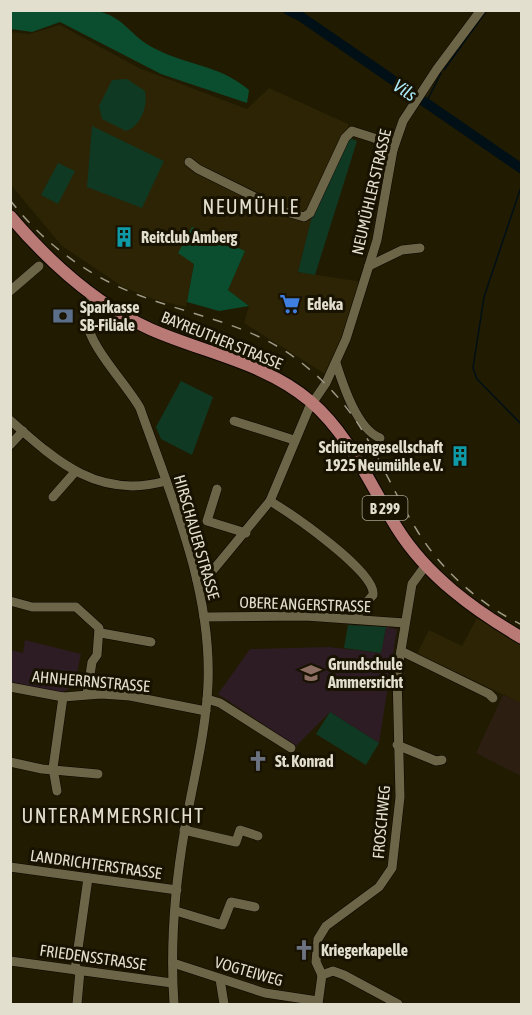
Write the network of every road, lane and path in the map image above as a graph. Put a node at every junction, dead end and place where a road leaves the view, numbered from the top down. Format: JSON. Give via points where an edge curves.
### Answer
{"nodes":[{"id":1,"x":481,"y":10,"type":"edge"},
{"id":2,"x":393,"y":150,"type":"junction"},
{"id":3,"x":189,"y":162,"type":"dead end"},
{"id":4,"x":10,"y":216,"type":"edge"},
{"id":5,"x":420,"y":248,"type":"dead end"},
{"id":6,"x":39,"y":266,"type":"dead end"},
{"id":7,"x":369,"y":266,"type":"junction"},
{"id":8,"x":10,"y":291,"type":"edge"},
{"id":9,"x":92,"y":296,"type":"junction"},
{"id":10,"x":336,"y":363,"type":"junction"},
{"id":11,"x":312,"y":402,"type":"junction"},
{"id":12,"x":10,"y":420,"type":"edge"},
{"id":13,"x":234,"y":421,"type":"dead end"},
{"id":14,"x":23,"y":431,"type":"junction"},
{"id":15,"x":380,"y":438,"type":"dead end"},
{"id":16,"x":294,"y":440,"type":"junction"},
{"id":17,"x":10,"y":445,"type":"edge"},
{"id":18,"x":75,"y":472,"type":"junction"},
{"id":19,"x":165,"y":481,"type":"junction"},
{"id":20,"x":217,"y":489,"type":"dead end"},
{"id":21,"x":53,"y":497,"type":"dead end"},
{"id":22,"x":270,"y":501,"type":"junction"},
{"id":23,"x":246,"y":533,"type":"junction"},
{"id":24,"x":426,"y":565,"type":"junction"},
{"id":25,"x":197,"y":580,"type":"junction"},
{"id":26,"x":10,"y":601,"type":"edge"},
{"id":27,"x":204,"y":617,"type":"junction"},
{"id":28,"x":357,"y":619,"type":"junction"},
{"id":29,"x":405,"y":623,"type":"junction"},
{"id":30,"x":101,"y":633,"type":"junction"},
{"id":31,"x":522,"y":638,"type":"edge"},
{"id":32,"x":151,"y":642,"type":"dead end"},
{"id":33,"x":401,"y":651,"type":"junction"},
{"id":34,"x":10,"y":687,"type":"edge"},
{"id":35,"x":87,"y":694,"type":"junction"},
{"id":36,"x":63,"y":697,"type":"junction"},
{"id":37,"x":493,"y":698,"type":"dead end"},
{"id":38,"x":207,"y":699,"type":"junction"},
{"id":39,"x":206,"y":711,"type":"junction"},
{"id":40,"x":397,"y":745,"type":"junction"},
{"id":41,"x":291,"y":748,"type":"dead end"},
{"id":42,"x":442,"y":760,"type":"dead end"},
{"id":43,"x":10,"y":762,"type":"edge"},
{"id":44,"x":53,"y":768,"type":"junction"},
{"id":45,"x":98,"y":774,"type":"dead end"},
{"id":46,"x":57,"y":791,"type":"dead end"},
{"id":47,"x":184,"y":830,"type":"junction"},
{"id":48,"x":258,"y":836,"type":"dead end"},
{"id":49,"x":10,"y":867,"type":"edge"},
{"id":50,"x":88,"y":878,"type":"junction"},
{"id":51,"x":177,"y":890,"type":"junction"},
{"id":52,"x":255,"y":908,"type":"dead end"},
{"id":53,"x":176,"y":911,"type":"junction"},
{"id":54,"x":10,"y":961,"type":"edge"},
{"id":55,"x":173,"y":963,"type":"junction"},
{"id":56,"x":78,"y":970,"type":"junction"},
{"id":57,"x":322,"y":975,"type":"junction"},
{"id":58,"x":219,"y":979,"type":"junction"},
{"id":59,"x":172,"y":983,"type":"junction"},
{"id":60,"x":318,"y":1003,"type":"edge"},
{"id":61,"x":77,"y":1005,"type":"edge"},
{"id":62,"x":174,"y":1005,"type":"edge"},
{"id":63,"x":224,"y":1005,"type":"edge"},
{"id":64,"x":398,"y":1005,"type":"edge"}],
"edges":[{"from":1,"to":2,"type":"street","name":"NEUMÜHLER STRASSE","via":[[407,112]]},
{"from":2,"to":3,"type":"street","via":[[352,131],[345,138],[310,213],[304,217],[274,206]]},
{"from":2,"to":7,"type":"street","name":"NEUMÜHLER STRASSE"},
{"from":4,"to":9,"type":"main road","name":"BAYREUTHER STRASSE","number":"B 299"},
{"from":5,"to":7,"type":"street","via":[[402,250]]},
{"from":6,"to":8,"type":"street"},
{"from":7,"to":10,"type":"street","name":"NEUMÜHLER STRASSE"},
{"from":9,"to":11,"type":"main road","name":"BAYREUTHER STRASSE","number":"B 299","via":[[151,330],[260,369]]},
{"from":9,"to":19,"type":"street","name":"HIRSCHAUER STRASSE","via":[[86,317],[93,339],[140,408]]},
{"from":10,"to":11,"type":"street","name":"NEUMÜHLER STRASSE"},
{"from":10,"to":15,"type":"street","via":[[348,399],[373,435]]},
{"from":11,"to":16,"type":"street","name":"NEUMÜHLER STRASSE"},
{"from":11,"to":24,"type":"main road","name":"BAYREUTHER STRASSE","number":"B 299","via":[[350,448],[397,529]]},
{"from":12,"to":14,"type":"street"},
{"from":13,"to":16,"type":"street"},
{"from":14,"to":17,"type":"street"},
{"from":14,"to":18,"type":"street"},
{"from":16,"to":22,"type":"street","name":"NEUMÜHLER STRASSE"},
{"from":18,"to":19,"type":"street","via":[[92,480],[143,488]]},
{"from":18,"to":21,"type":"street"},
{"from":19,"to":25,"type":"street","name":"HIRSCHAUER STRASSE"},
{"from":20,"to":23,"type":"street","via":[[207,521]]},
{"from":22,"to":23,"type":"street","name":"NEUMÜHLER STRASSE"},
{"from":22,"to":28,"type":"street","via":[[325,538],[370,584],[373,595],[358,611]]},
{"from":23,"to":25,"type":"street","name":"NEUMÜHLER STRASSE","via":[[209,575]]},
{"from":24,"to":29,"type":"street","name":"FROSCHWEG","via":[[412,584]]},
{"from":24,"to":31,"type":"main road","name":"BAYREUTHER STRASSE","number":"B 299","via":[[484,615]]},
{"from":25,"to":27,"type":"street","name":"HIRSCHAUER STRASSE"},
{"from":26,"to":30,"type":"street","via":[[32,607],[76,607]]},
{"from":27,"to":28,"type":"street","name":"OBERE ANGERSTRASSE"},
{"from":27,"to":38,"type":"street","name":"HIRSCHAUER STRASSE"},
{"from":28,"to":29,"type":"street","name":"OBERE ANGERSTRASSE"},
{"from":29,"to":33,"type":"street","name":"FROSCHWEG"},
{"from":30,"to":32,"type":"street"},
{"from":30,"to":35,"type":"street"},
{"from":33,"to":37,"type":"street"},
{"from":33,"to":40,"type":"street","name":"FROSCHWEG","via":[[397,674]]},
{"from":34,"to":36,"type":"street","name":"AHNHERRNSTRASSE"},
{"from":35,"to":36,"type":"street","name":"AHNHERRNSTRASSE"},
{"from":35,"to":39,"type":"street","name":"AHNHERRNSTRASSE","via":[[130,696]]},
{"from":36,"to":44,"type":"street"},
{"from":38,"to":39,"type":"street","name":"HIRSCHAUER STRASSE"},
{"from":38,"to":41,"type":"street","via":[[220,703]]},
{"from":39,"to":47,"type":"street","name":"HIRSCHAUER STRASSE"},
{"from":40,"to":42,"type":"street"},
{"from":40,"to":57,"type":"street","name":"FROSCHWEG","via":[[400,797],[392,868],[379,887],[326,926],[318,939],[316,962]]},
{"from":43,"to":44,"type":"street"},
{"from":44,"to":45,"type":"street"},
{"from":44,"to":46,"type":"street"},
{"from":47,"to":48,"type":"street","via":[[236,842],[240,830]]},
{"from":47,"to":51,"type":"street","name":"HIRSCHAUER STRASSE"},
{"from":49,"to":50,"type":"street","name":"LANDRICHTERSTRASSE"},
{"from":50,"to":51,"type":"street","name":"LANDRICHTERSTRASSE"},
{"from":50,"to":56,"type":"street"},
{"from":51,"to":53,"type":"street","name":"HIRSCHAUER STRASSE"},
{"from":52,"to":53,"type":"street","via":[[231,902],[222,925]]},
{"from":53,"to":55,"type":"street","name":"HIRSCHAUER STRASSE"},
{"from":54,"to":56,"type":"street","name":"FRIEDENSSTRASSE"},
{"from":55,"to":58,"type":"street","name":"VOGTEIWEG"},
{"from":55,"to":59,"type":"street","name":"HIRSCHAUER STRASSE"},
{"from":56,"to":59,"type":"street","name":"FRIEDENSSTRASSE"},
{"from":56,"to":61,"type":"street"},
{"from":57,"to":60,"type":"street","name":"FROSCHWEG"},
{"from":57,"to":64,"type":"street","via":[[333,971],[344,975]]},
{"from":58,"to":60,"type":"street","name":"VOGTEIWEG"},
{"from":58,"to":63,"type":"street"},
{"from":59,"to":62,"type":"street","name":"HIRSCHAUER STRASSE"}]}
